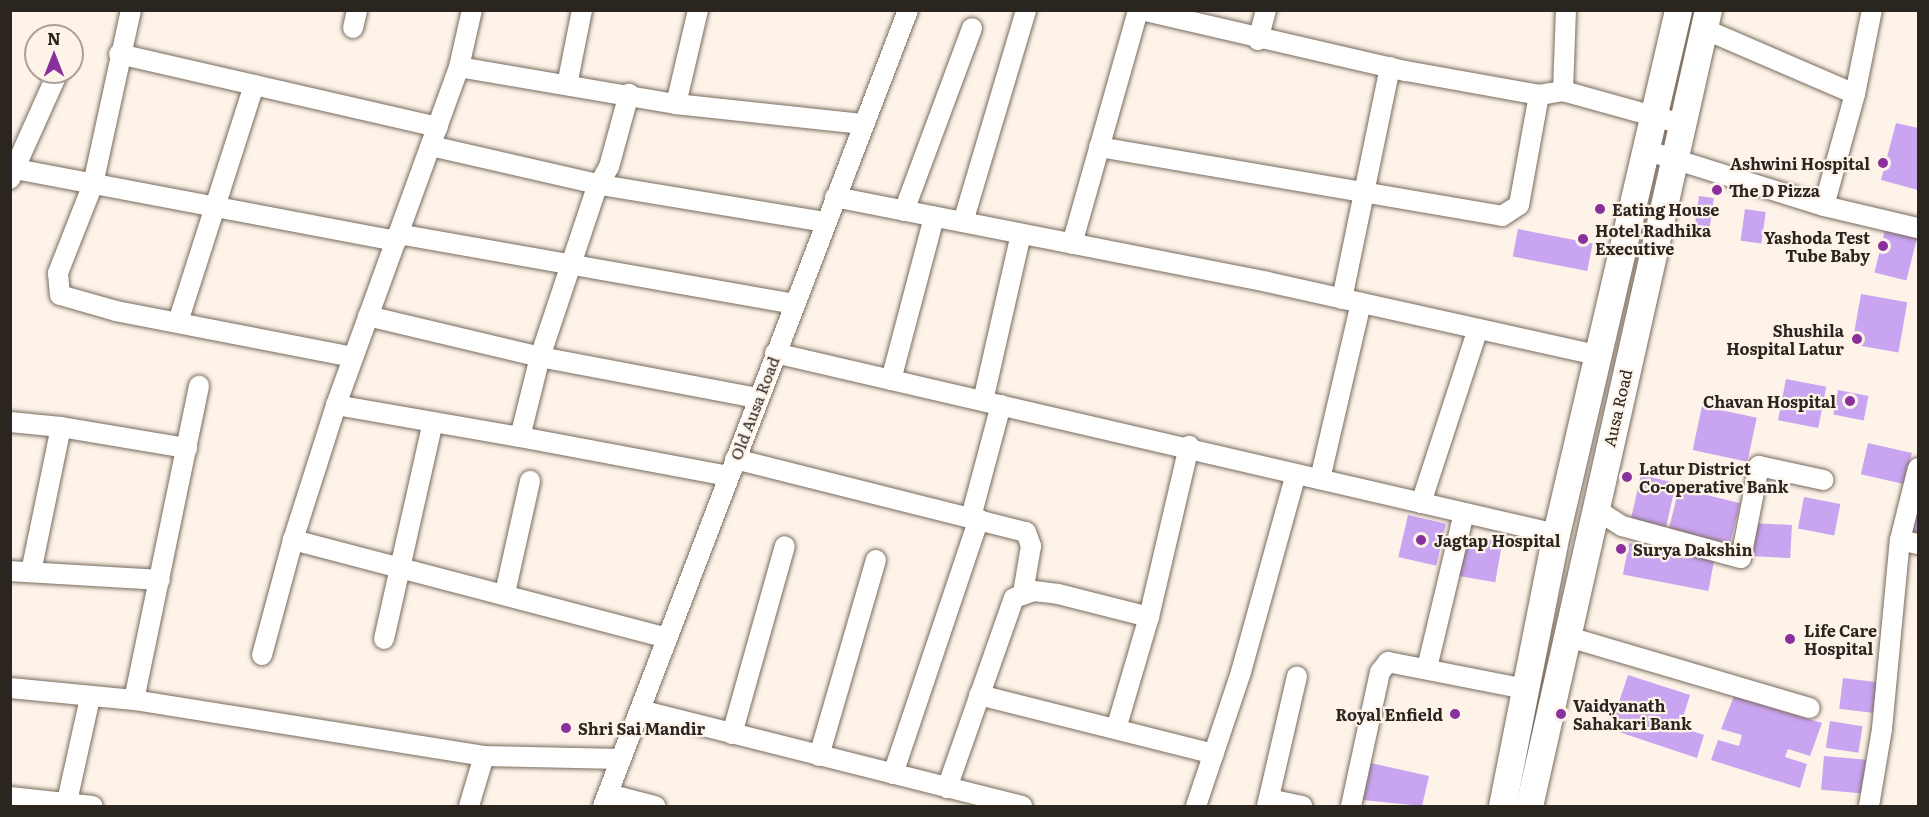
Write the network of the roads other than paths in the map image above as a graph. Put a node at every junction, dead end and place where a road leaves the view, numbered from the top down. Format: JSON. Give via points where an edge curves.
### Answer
{"nodes":[{"id":1,"x":130,"y":10,"type":"edge"},
{"id":2,"x":472,"y":10,"type":"edge"},
{"id":3,"x":582,"y":10,"type":"edge"},
{"id":4,"x":698,"y":10,"type":"edge"},
{"id":5,"x":1026,"y":10,"type":"edge"},
{"id":6,"x":1139,"y":10,"type":"edge"},
{"id":7,"x":1266,"y":10,"type":"edge"},
{"id":8,"x":1566,"y":10,"type":"edge"},
{"id":9,"x":1678,"y":10,"type":"edge"},
{"id":10,"x":1872,"y":10,"type":"edge"},
{"id":11,"x":902,"y":12,"type":"edge"},
{"id":12,"x":1706,"y":20,"type":"edge"},
{"id":13,"x":972,"y":28,"type":"dead end"},
{"id":14,"x":1257,"y":40,"type":"junction"},
{"id":15,"x":119,"y":54,"type":"junction"},
{"id":16,"x":459,"y":67,"type":"junction"},
{"id":17,"x":1390,"y":67,"type":"junction"},
{"id":18,"x":52,"y":84,"type":"edge"},
{"id":19,"x":254,"y":85,"type":"junction"},
{"id":20,"x":567,"y":85,"type":"junction"},
{"id":21,"x":1563,"y":91,"type":"junction"},
{"id":22,"x":629,"y":94,"type":"junction"},
{"id":23,"x":1855,"y":94,"type":"junction"},
{"id":24,"x":1539,"y":95,"type":"junction"},
{"id":25,"x":676,"y":104,"type":"junction"},
{"id":26,"x":1653,"y":114,"type":"junction"},
{"id":27,"x":862,"y":124,"type":"junction"},
{"id":28,"x":1682,"y":124,"type":"junction"},
{"id":29,"x":438,"y":127,"type":"junction"},
{"id":30,"x":431,"y":146,"type":"junction"},
{"id":31,"x":1099,"y":147,"type":"junction"},
{"id":32,"x":1645,"y":150,"type":"junction"},
{"id":33,"x":1673,"y":160,"type":"junction"},
{"id":34,"x":12,"y":172,"type":"edge"},
{"id":35,"x":93,"y":184,"type":"junction"},
{"id":36,"x":601,"y":185,"type":"junction"},
{"id":37,"x":1366,"y":194,"type":"junction"},
{"id":38,"x":835,"y":197,"type":"junction"},
{"id":39,"x":1824,"y":206,"type":"junction"},
{"id":40,"x":215,"y":207,"type":"junction"},
{"id":41,"x":904,"y":211,"type":"junction"},
{"id":42,"x":934,"y":217,"type":"junction"},
{"id":43,"x":825,"y":222,"type":"junction"},
{"id":44,"x":963,"y":222,"type":"junction"},
{"id":45,"x":1918,"y":228,"type":"edge"},
{"id":46,"x":1021,"y":234,"type":"junction"},
{"id":47,"x":397,"y":237,"type":"junction"},
{"id":48,"x":1072,"y":244,"type":"junction"},
{"id":49,"x":571,"y":263,"type":"junction"},
{"id":50,"x":1352,"y":301,"type":"junction"},
{"id":51,"x":794,"y":304,"type":"junction"},
{"id":52,"x":368,"y":316,"type":"junction"},
{"id":53,"x":178,"y":322,"type":"junction"},
{"id":54,"x":1478,"y":328,"type":"junction"},
{"id":55,"x":775,"y":353,"type":"junction"},
{"id":56,"x":1597,"y":355,"type":"junction"},
{"id":57,"x":353,"y":357,"type":"junction"},
{"id":58,"x":540,"y":357,"type":"junction"},
{"id":59,"x":891,"y":380,"type":"junction"},
{"id":60,"x":199,"y":386,"type":"dead end"},
{"id":61,"x":757,"y":399,"type":"junction"},
{"id":62,"x":992,"y":403,"type":"junction"},
{"id":63,"x":336,"y":405,"type":"junction"},
{"id":64,"x":10,"y":422,"type":"edge"},
{"id":65,"x":433,"y":422,"type":"junction"},
{"id":66,"x":61,"y":427,"type":"junction"},
{"id":67,"x":520,"y":437,"type":"junction"},
{"id":68,"x":1189,"y":446,"type":"junction"},
{"id":69,"x":187,"y":448,"type":"junction"},
{"id":70,"x":731,"y":467,"type":"junction"},
{"id":71,"x":1918,"y":468,"type":"edge"},
{"id":72,"x":1296,"y":474,"type":"junction"},
{"id":73,"x":1320,"y":479,"type":"junction"},
{"id":74,"x":1824,"y":480,"type":"dead end"},
{"id":75,"x":530,"y":481,"type":"dead end"},
{"id":76,"x":1422,"y":503,"type":"junction"},
{"id":77,"x":1594,"y":508,"type":"junction"},
{"id":78,"x":1464,"y":513,"type":"junction"},
{"id":79,"x":975,"y":518,"type":"junction"},
{"id":80,"x":1556,"y":534,"type":"junction"},
{"id":81,"x":293,"y":540,"type":"junction"},
{"id":82,"x":1909,"y":542,"type":"edge"},
{"id":83,"x":785,"y":546,"type":"dead end"},
{"id":84,"x":876,"y":560,"type":"dead end"},
{"id":85,"x":401,"y":565,"type":"junction"},
{"id":86,"x":10,"y":571,"type":"edge"},
{"id":87,"x":31,"y":572,"type":"junction"},
{"id":88,"x":160,"y":580,"type":"junction"},
{"id":89,"x":505,"y":593,"type":"junction"},
{"id":90,"x":1023,"y":593,"type":"junction"},
{"id":91,"x":1149,"y":617,"type":"junction"},
{"id":92,"x":1565,"y":636,"type":"junction"},
{"id":93,"x":667,"y":638,"type":"junction"},
{"id":94,"x":384,"y":639,"type":"dead end"},
{"id":95,"x":262,"y":656,"type":"dead end"},
{"id":96,"x":1427,"y":668,"type":"junction"},
{"id":97,"x":1297,"y":676,"type":"dead end"},
{"id":98,"x":10,"y":688,"type":"edge"},
{"id":99,"x":1525,"y":689,"type":"junction"},
{"id":100,"x":979,"y":695,"type":"junction"},
{"id":101,"x":90,"y":698,"type":"junction"},
{"id":102,"x":134,"y":700,"type":"junction"},
{"id":103,"x":1810,"y":708,"type":"dead end"},
{"id":104,"x":640,"y":711,"type":"junction"},
{"id":105,"x":1116,"y":729,"type":"junction"},
{"id":106,"x":732,"y":734,"type":"junction"},
{"id":107,"x":1214,"y":754,"type":"junction"},
{"id":108,"x":484,"y":756,"type":"junction"},
{"id":109,"x":819,"y":756,"type":"junction"},
{"id":110,"x":621,"y":759,"type":"junction"},
{"id":111,"x":893,"y":774,"type":"junction"},
{"id":112,"x":947,"y":788,"type":"junction"},
{"id":113,"x":10,"y":797,"type":"edge"},
{"id":114,"x":606,"y":800,"type":"edge"},
{"id":115,"x":1268,"y":803,"type":"edge"},
{"id":116,"x":67,"y":804,"type":"edge"},
{"id":117,"x":93,"y":807,"type":"edge"},
{"id":118,"x":470,"y":807,"type":"edge"},
{"id":119,"x":655,"y":807,"type":"edge"},
{"id":120,"x":1022,"y":807,"type":"edge"},
{"id":121,"x":1197,"y":807,"type":"edge"},
{"id":122,"x":1302,"y":807,"type":"edge"},
{"id":123,"x":1351,"y":807,"type":"edge"},
{"id":124,"x":1502,"y":807,"type":"edge"},
{"id":125,"x":1529,"y":807,"type":"edge"},
{"id":126,"x":1869,"y":807,"type":"edge"}],
"edges":[{"from":1,"to":15,"type":"street"},
{"from":2,"to":16,"type":"street"},
{"from":3,"to":20,"type":"street"},
{"from":4,"to":25,"type":"street"},
{"from":5,"to":44,"type":"street"},
{"from":6,"to":14,"type":"street"},
{"from":6,"to":31,"type":"street"},
{"from":7,"to":14,"type":"street"},
{"from":8,"to":21,"type":"street"},
{"from":9,"to":26,"type":"main road"},
{"from":10,"to":23,"type":"street"},
{"from":11,"to":27,"type":"street","name":"Old Ausa Road"},
{"from":12,"to":23,"type":"street"},
{"from":12,"to":28,"type":"main road","name":"Ausa Road"},
{"from":13,"to":41,"type":"street"},
{"from":14,"to":17,"type":"street"},
{"from":15,"to":19,"type":"street"},
{"from":15,"to":35,"type":"street"},
{"from":16,"to":20,"type":"street"},
{"from":16,"to":29,"type":"street"},
{"from":17,"to":24,"type":"street"},
{"from":17,"to":37,"type":"street"},
{"from":18,"to":34,"type":"street"},
{"from":19,"to":29,"type":"street"},
{"from":19,"to":40,"type":"street"},
{"from":20,"to":22,"type":"street"},
{"from":21,"to":24,"type":"street"},
{"from":21,"to":26,"type":"street"},
{"from":22,"to":25,"type":"street"},
{"from":22,"to":36,"type":"street"},
{"from":23,"to":39,"type":"street"},
{"from":24,"to":37,"type":"street","via":[[1519,205],[1512,214],[1489,216]]},
{"from":25,"to":27,"type":"street"},
{"from":26,"to":28,"type":"street"},
{"from":26,"to":32,"type":"main road"},
{"from":27,"to":38,"type":"street","name":"Old Ausa Road"},
{"from":28,"to":33,"type":"main road","name":"Ausa Road"},
{"from":29,"to":30,"type":"street"},
{"from":30,"to":36,"type":"street"},
{"from":30,"to":47,"type":"street"},
{"from":31,"to":37,"type":"street"},
{"from":31,"to":48,"type":"street"},
{"from":32,"to":33,"type":"street"},
{"from":32,"to":56,"type":"main road"},
{"from":33,"to":39,"type":"street"},
{"from":33,"to":77,"type":"main road","name":"Ausa Road"},
{"from":34,"to":35,"type":"street"},
{"from":35,"to":40,"type":"street"},
{"from":35,"to":53,"type":"street","via":[[58,273],[57,290],[67,299]]},
{"from":36,"to":43,"type":"street"},
{"from":36,"to":49,"type":"street"},
{"from":37,"to":50,"type":"street"},
{"from":38,"to":41,"type":"street"},
{"from":38,"to":43,"type":"street","name":"Old Ausa Road"},
{"from":39,"to":45,"type":"street"},
{"from":40,"to":47,"type":"street"},
{"from":40,"to":53,"type":"street"},
{"from":41,"to":42,"type":"street"},
{"from":42,"to":44,"type":"street"},
{"from":42,"to":59,"type":"street"},
{"from":43,"to":51,"type":"street","name":"Old Ausa Road"},
{"from":44,"to":46,"type":"street"},
{"from":46,"to":48,"type":"street"},
{"from":46,"to":62,"type":"street"},
{"from":47,"to":49,"type":"street"},
{"from":47,"to":52,"type":"street"},
{"from":48,"to":50,"type":"street"},
{"from":49,"to":51,"type":"street"},
{"from":49,"to":58,"type":"street"},
{"from":50,"to":54,"type":"street"},
{"from":50,"to":73,"type":"street"},
{"from":51,"to":55,"type":"street","name":"Old Ausa Road"},
{"from":52,"to":57,"type":"street"},
{"from":52,"to":58,"type":"street"},
{"from":53,"to":57,"type":"street"},
{"from":54,"to":56,"type":"street"},
{"from":54,"to":76,"type":"street"},
{"from":55,"to":59,"type":"street"},
{"from":55,"to":61,"type":"street","name":"Old Ausa Road"},
{"from":56,"to":80,"type":"main road"},
{"from":57,"to":63,"type":"street"},
{"from":58,"to":61,"type":"street"},
{"from":58,"to":67,"type":"street"},
{"from":59,"to":62,"type":"street"},
{"from":60,"to":69,"type":"street"},
{"from":61,"to":70,"type":"street","name":"Old Ausa Road"},
{"from":62,"to":68,"type":"street"},
{"from":62,"to":79,"type":"street"},
{"from":63,"to":65,"type":"street"},
{"from":63,"to":81,"type":"street"},
{"from":64,"to":66,"type":"street"},
{"from":65,"to":67,"type":"street"},
{"from":65,"to":85,"type":"street"},
{"from":66,"to":69,"type":"street"},
{"from":66,"to":87,"type":"street"},
{"from":67,"to":70,"type":"street"},
{"from":68,"to":72,"type":"street"},
{"from":68,"to":91,"type":"street"},
{"from":69,"to":88,"type":"street"},
{"from":70,"to":79,"type":"street"},
{"from":70,"to":93,"type":"street","name":"Old Ausa Road"},
{"from":71,"to":82,"type":"street"},
{"from":72,"to":73,"type":"street"},
{"from":72,"to":107,"type":"street"},
{"from":73,"to":76,"type":"street"},
{"from":74,"to":77,"type":"street","via":[[1759,466],[1741,558],[1622,526]]},
{"from":75,"to":89,"type":"street"},
{"from":76,"to":78,"type":"street"},
{"from":77,"to":92,"type":"main road","name":"Ausa Road"},
{"from":78,"to":80,"type":"street"},
{"from":78,"to":96,"type":"street"},
{"from":79,"to":90,"type":"street","via":[[1026,532],[1030,538]]},
{"from":79,"to":111,"type":"street"},
{"from":80,"to":99,"type":"main road"},
{"from":81,"to":85,"type":"street"},
{"from":81,"to":95,"type":"street"},
{"from":82,"to":126,"type":"street"},
{"from":83,"to":106,"type":"street"},
{"from":84,"to":109,"type":"street"},
{"from":85,"to":89,"type":"street"},
{"from":85,"to":94,"type":"street"},
{"from":86,"to":87,"type":"street"},
{"from":87,"to":88,"type":"street"},
{"from":88,"to":102,"type":"street"},
{"from":89,"to":93,"type":"street"},
{"from":90,"to":91,"type":"street","via":[[1058,594]]},
{"from":90,"to":100,"type":"street","via":[[1008,609]]},
{"from":91,"to":105,"type":"street"},
{"from":92,"to":103,"type":"street"},
{"from":92,"to":125,"type":"main road","name":"Ausa Road"},
{"from":93,"to":104,"type":"street","name":"Old Ausa Road"},
{"from":96,"to":99,"type":"street"},
{"from":96,"to":123,"type":"street","via":[[1388,662],[1380,672]]},
{"from":97,"to":115,"type":"street"},
{"from":98,"to":101,"type":"street"},
{"from":99,"to":124,"type":"main road"},
{"from":100,"to":105,"type":"street"},
{"from":100,"to":112,"type":"street"},
{"from":101,"to":102,"type":"street"},
{"from":101,"to":116,"type":"street"},
{"from":102,"to":108,"type":"street"},
{"from":104,"to":106,"type":"street"},
{"from":104,"to":110,"type":"street","name":"Old Ausa Road"},
{"from":105,"to":107,"type":"street"},
{"from":106,"to":109,"type":"street"},
{"from":107,"to":121,"type":"street"},
{"from":108,"to":110,"type":"street"},
{"from":108,"to":118,"type":"street"},
{"from":109,"to":111,"type":"street"},
{"from":110,"to":114,"type":"street","name":"Old Ausa Road"},
{"from":111,"to":112,"type":"street"},
{"from":112,"to":120,"type":"street"},
{"from":113,"to":116,"type":"street"},
{"from":114,"to":119,"type":"street"},
{"from":115,"to":122,"type":"street"},
{"from":116,"to":117,"type":"street"}]}
